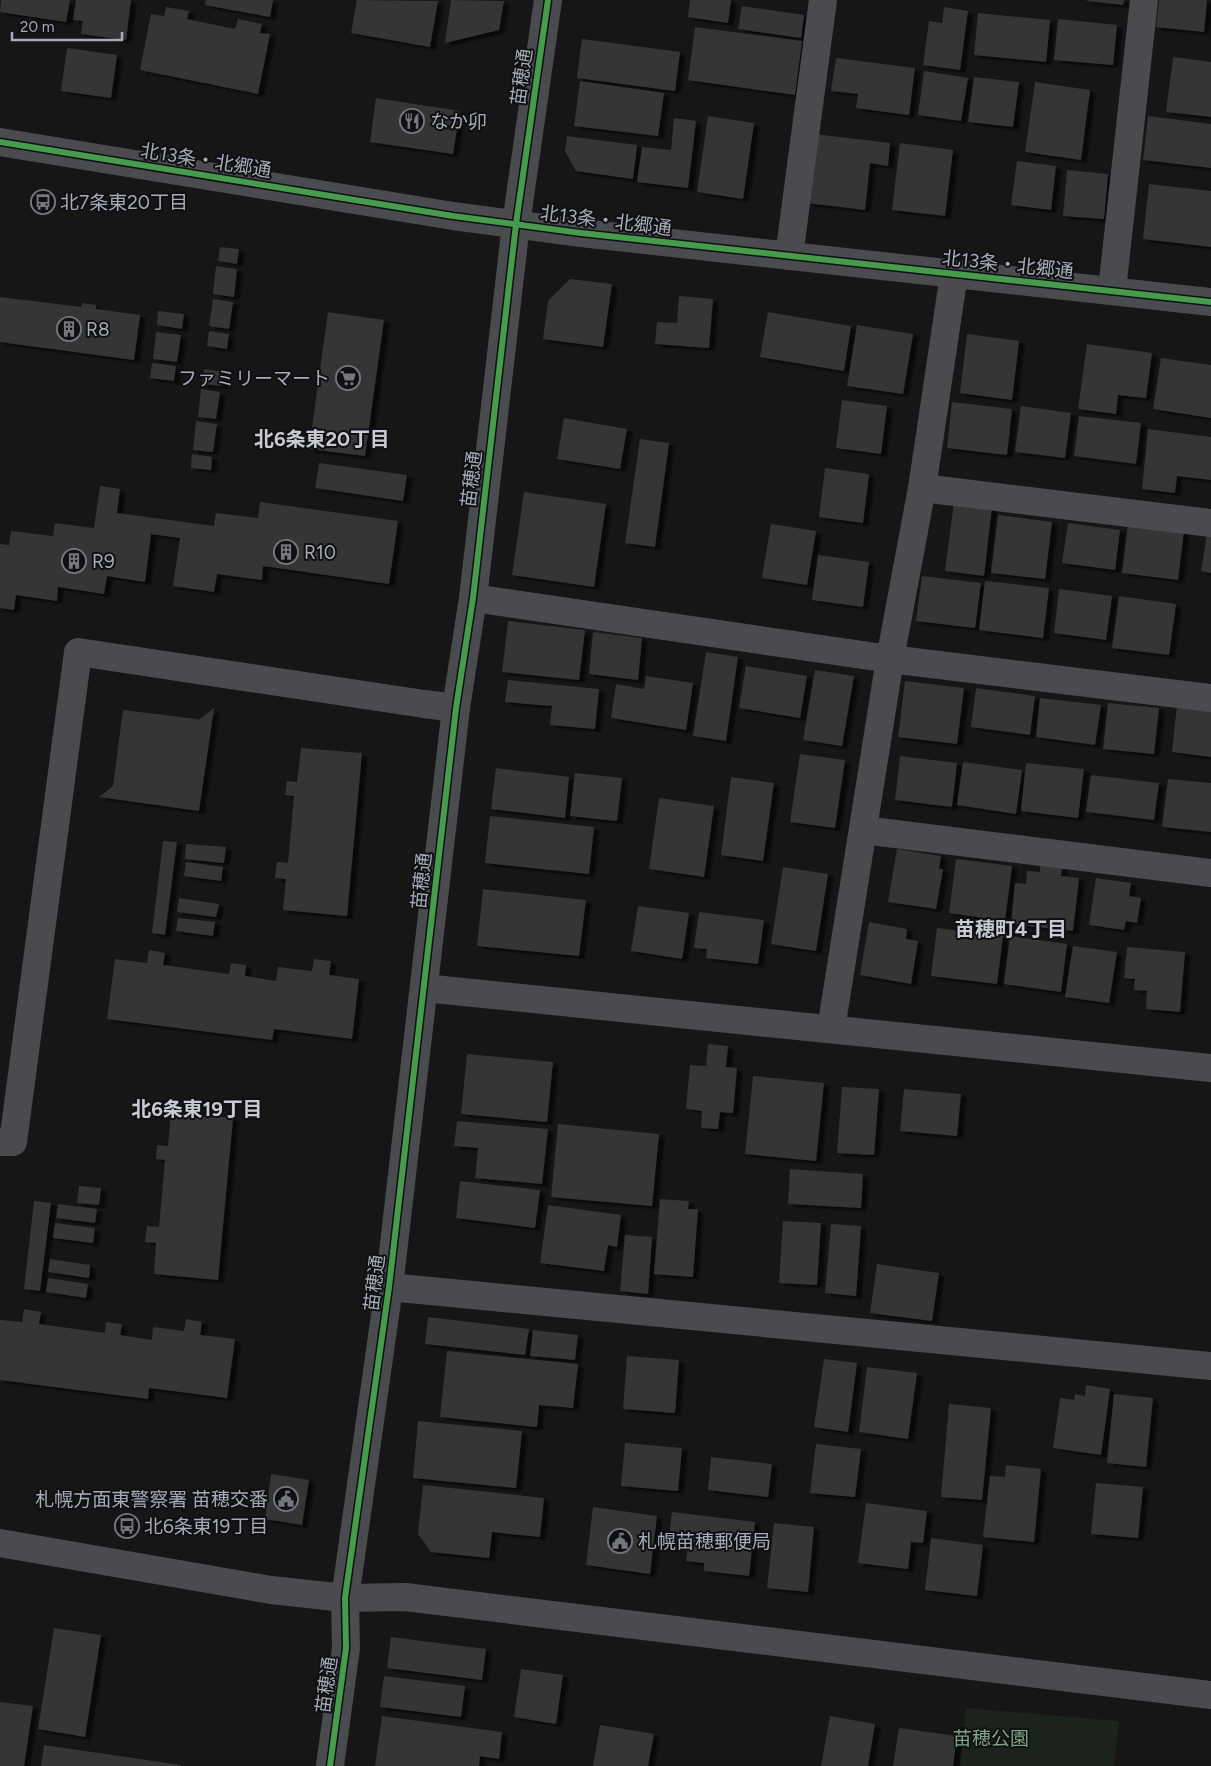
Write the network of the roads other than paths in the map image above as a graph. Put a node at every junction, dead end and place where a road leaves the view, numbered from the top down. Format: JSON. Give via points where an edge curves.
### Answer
{"nodes":[{"id":1,"x":548,"y":0,"type":"edge"},
{"id":2,"x":823,"y":0,"type":"edge"},
{"id":3,"x":1144,"y":0,"type":"edge"},
{"id":4,"x":0,"y":142,"type":"edge"},
{"id":5,"x":516,"y":224,"type":"junction"},
{"id":6,"x":789,"y":256,"type":"junction"},
{"id":7,"x":954,"y":274,"type":"junction"},
{"id":8,"x":1112,"y":290,"type":"junction"},
{"id":9,"x":1211,"y":302,"type":"edge"},
{"id":10,"x":922,"y":488,"type":"junction"},
{"id":11,"x":1211,"y":523,"type":"edge"},
{"id":12,"x":473,"y":598,"type":"junction"},
{"id":13,"x":890,"y":659,"type":"junction"},
{"id":14,"x":1211,"y":698,"type":"edge"},
{"id":15,"x":456,"y":708,"type":"junction"},
{"id":16,"x":863,"y":830,"type":"junction"},
{"id":17,"x":1211,"y":873,"type":"edge"},
{"id":18,"x":424,"y":988,"type":"junction"},
{"id":19,"x":831,"y":1029,"type":"junction"},
{"id":20,"x":1211,"y":1068,"type":"edge"},
{"id":21,"x":0,"y":1142,"type":"edge"},
{"id":22,"x":389,"y":1287,"type":"junction"},
{"id":23,"x":1211,"y":1366,"type":"edge"},
{"id":24,"x":0,"y":1543,"type":"edge"},
{"id":25,"x":345,"y":1598,"type":"junction"},
{"id":26,"x":1211,"y":1695,"type":"edge"},
{"id":27,"x":330,"y":1766,"type":"edge"}],
"edges":[{"from":1,"to":5,"type":"street","name":"苗穂通"},
{"from":2,"to":6,"type":"street"},
{"from":3,"to":8,"type":"street"},
{"from":4,"to":5,"type":"street","name":"北13条・北郷通"},
{"from":5,"to":6,"type":"street","name":"北13条・北郷通"},
{"from":5,"to":12,"type":"street","name":"苗穂通"},
{"from":6,"to":7,"type":"street","name":"北13条・北郷通"},
{"from":7,"to":8,"type":"street","name":"北13条・北郷通"},
{"from":7,"to":10,"type":"street"},
{"from":8,"to":9,"type":"street","name":"北13条・北郷通"},
{"from":10,"to":11,"type":"street"},
{"from":10,"to":13,"type":"street"},
{"from":12,"to":13,"type":"street"},
{"from":12,"to":15,"type":"street","name":"苗穂通"},
{"from":13,"to":14,"type":"street"},
{"from":13,"to":16,"type":"street"},
{"from":15,"to":18,"type":"street","name":"苗穂通"},
{"from":15,"to":21,"type":"street","via":[[78,652],[13,1142]]},
{"from":16,"to":17,"type":"street"},
{"from":16,"to":19,"type":"street"},
{"from":18,"to":19,"type":"street"},
{"from":18,"to":22,"type":"street","name":"苗穂通"},
{"from":19,"to":20,"type":"street"},
{"from":22,"to":23,"type":"street"},
{"from":22,"to":25,"type":"street","name":"苗穂通"},
{"from":24,"to":25,"type":"street","via":[[271,1590]]},
{"from":25,"to":26,"type":"street","via":[[405,1597]]},
{"from":25,"to":27,"type":"street","name":"苗穂通","via":[[346,1648]]}]}
